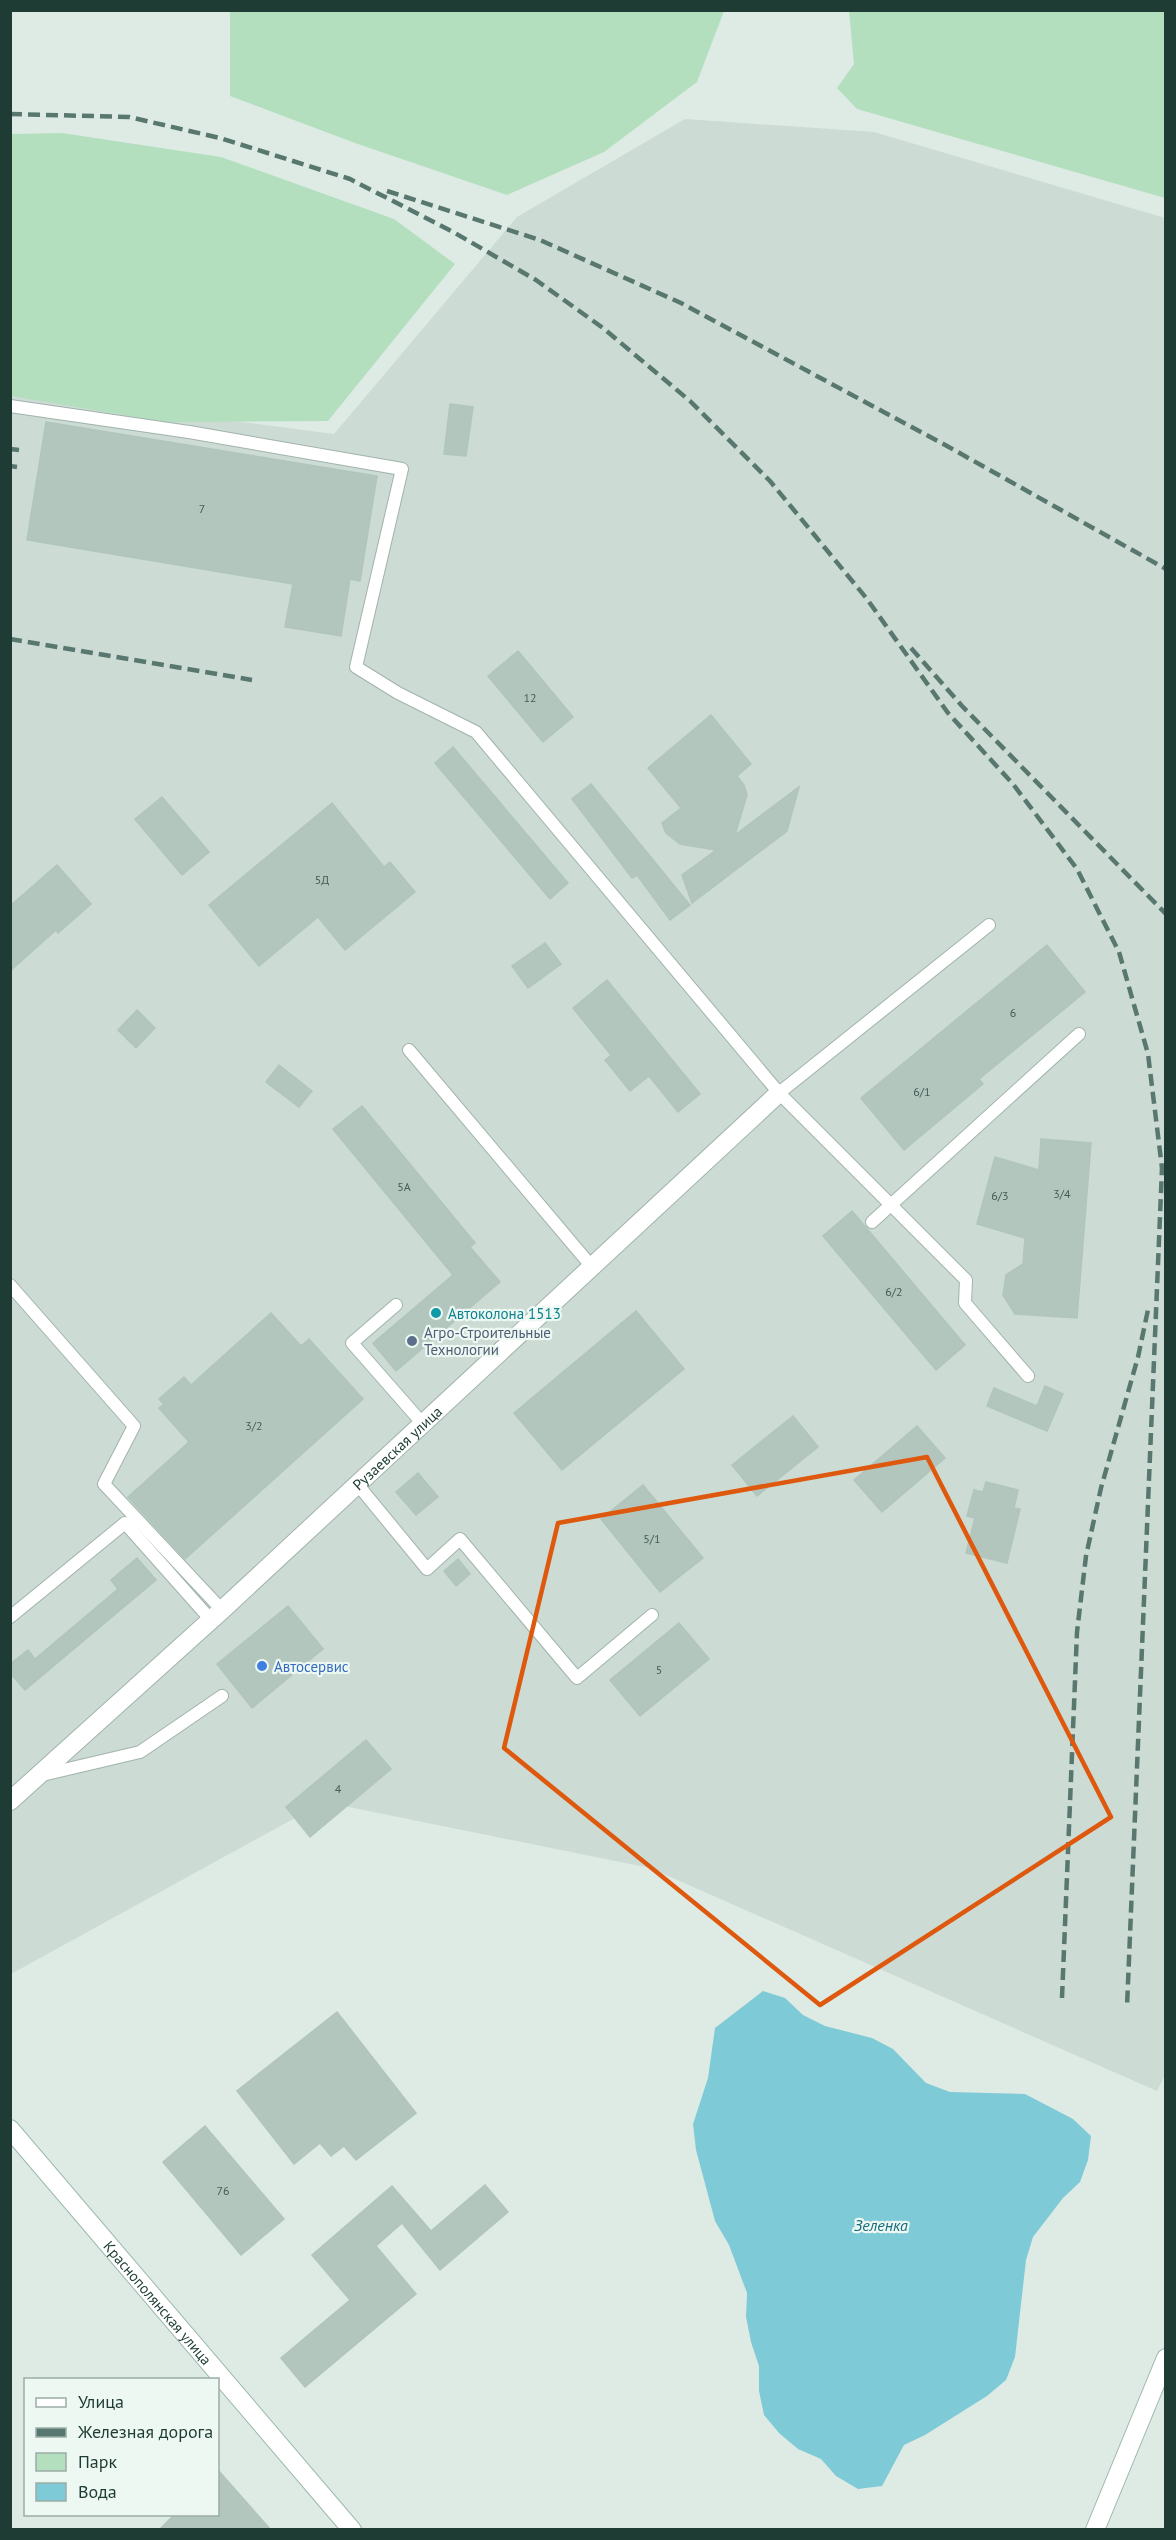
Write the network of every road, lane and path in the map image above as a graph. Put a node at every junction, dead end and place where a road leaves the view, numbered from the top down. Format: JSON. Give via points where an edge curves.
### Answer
{"nodes":[{"id":1,"x":10,"y":406,"type":"edge"},
{"id":2,"x":989,"y":925,"type":"dead end"},
{"id":3,"x":1079,"y":1034,"type":"dead end"},
{"id":4,"x":409,"y":1050,"type":"dead end"},
{"id":5,"x":779,"y":1093,"type":"junction"},
{"id":6,"x":890,"y":1206,"type":"junction"},
{"id":7,"x":872,"y":1222,"type":"dead end"},
{"id":8,"x":592,"y":1267,"type":"junction"},
{"id":9,"x":10,"y":1285,"type":"edge"},
{"id":10,"x":396,"y":1305,"type":"dead end"},
{"id":11,"x":1028,"y":1376,"type":"dead end"},
{"id":12,"x":423,"y":1424,"type":"junction"},
{"id":13,"x":358,"y":1485,"type":"junction"},
{"id":14,"x":216,"y":1615,"type":"junction"},
{"id":15,"x":652,"y":1615,"type":"dead end"},
{"id":16,"x":10,"y":1617,"type":"edge"},
{"id":17,"x":222,"y":1696,"type":"dead end"},
{"id":18,"x":40,"y":1775,"type":"junction"},
{"id":19,"x":10,"y":1801,"type":"edge"},
{"id":20,"x":10,"y":2129,"type":"edge"},
{"id":21,"x":1166,"y":2358,"type":"edge"},
{"id":22,"x":352,"y":2529,"type":"edge"},
{"id":23,"x":1095,"y":2529,"type":"edge"}],
"edges":[{"from":1,"to":5,"type":"lane","via":[[402,469],[356,667],[476,732]]},
{"from":2,"to":5,"type":"lane"},
{"from":3,"to":6,"type":"lane"},
{"from":4,"to":8,"type":"lane"},
{"from":5,"to":6,"type":"lane"},
{"from":5,"to":8,"type":"street","name":"Рузаевская улица"},
{"from":6,"to":7,"type":"lane"},
{"from":6,"to":11,"type":"lane","via":[[966,1280],[965,1303]]},
{"from":8,"to":12,"type":"street","name":"Рузаевская улица"},
{"from":9,"to":14,"type":"lane","via":[[134,1426],[104,1484]]},
{"from":10,"to":12,"type":"lane","via":[[352,1343]]},
{"from":12,"to":13,"type":"street","name":"Рузаевская улица"},
{"from":13,"to":14,"type":"street","name":"Рузаевская улица"},
{"from":13,"to":15,"type":"lane","via":[[427,1569],[460,1539],[577,1678]]},
{"from":14,"to":16,"type":"lane","via":[[125,1523]]},
{"from":14,"to":18,"type":"street","name":"Рузаевская улица"},
{"from":17,"to":18,"type":"lane","via":[[140,1752]]},
{"from":18,"to":19,"type":"street","name":"Рузаевская улица"},
{"from":20,"to":22,"type":"street","name":"Краснополянская улица"},
{"from":21,"to":23,"type":"street"}]}
